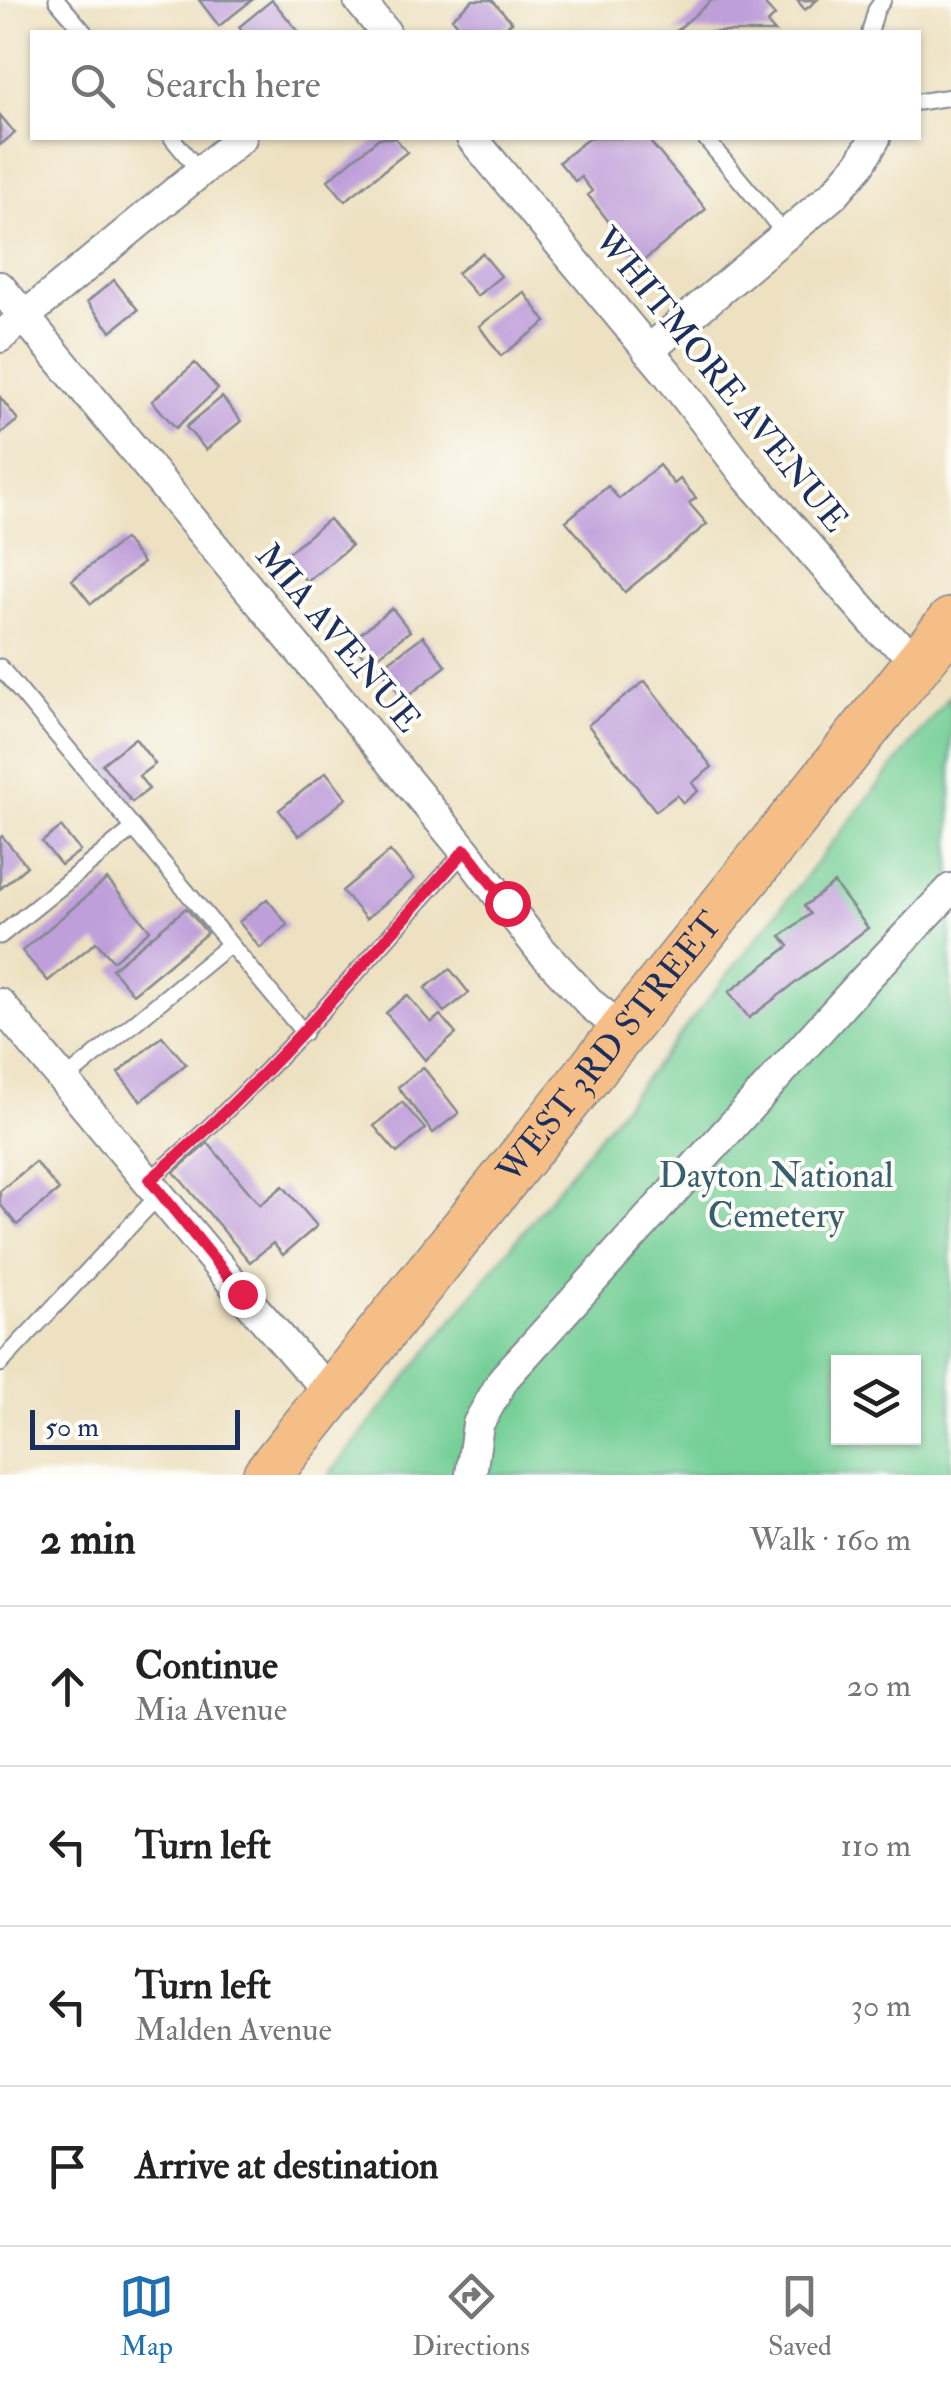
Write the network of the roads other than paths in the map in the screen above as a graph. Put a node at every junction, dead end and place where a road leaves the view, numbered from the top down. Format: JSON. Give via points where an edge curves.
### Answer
{"nodes":[{"id":1,"x":56,"y":0,"type":"edge"},
{"id":2,"x":359,"y":0,"type":"edge"},
{"id":3,"x":884,"y":0,"type":"edge"},
{"id":4,"x":82,"y":30,"type":"edge"},
{"id":5,"x":377,"y":30,"type":"edge"},
{"id":6,"x":871,"y":30,"type":"edge"},
{"id":7,"x":951,"y":97,"type":"edge"},
{"id":8,"x":921,"y":102,"type":"edge"},
{"id":9,"x":174,"y":140,"type":"edge"},
{"id":10,"x":240,"y":140,"type":"edge"},
{"id":11,"x":474,"y":140,"type":"edge"},
{"id":12,"x":707,"y":140,"type":"edge"},
{"id":13,"x":874,"y":140,"type":"edge"},
{"id":14,"x":200,"y":172,"type":"junction"},
{"id":15,"x":787,"y":236,"type":"junction"},
{"id":16,"x":0,"y":287,"type":"edge"},
{"id":17,"x":24,"y":317,"type":"junction"},
{"id":18,"x":0,"y":337,"type":"edge"},
{"id":19,"x":648,"y":350,"type":"junction"},
{"id":20,"x":951,"y":622,"type":"edge"},
{"id":21,"x":921,"y":660,"type":"junction"},
{"id":22,"x":0,"y":667,"type":"edge"},
{"id":23,"x":134,"y":828,"type":"junction"},
{"id":24,"x":465,"y":850,"type":"junction"},
{"id":25,"x":951,"y":890,"type":"edge"},
{"id":26,"x":0,"y":936,"type":"edge"},
{"id":27,"x":230,"y":944,"type":"junction"},
{"id":28,"x":0,"y":1004,"type":"edge"},
{"id":29,"x":624,"y":1031,"type":"junction"},
{"id":30,"x":304,"y":1033,"type":"junction"},
{"id":31,"x":65,"y":1080,"type":"junction"},
{"id":32,"x":156,"y":1187,"type":"junction"},
{"id":33,"x":0,"y":1364,"type":"edge"},
{"id":34,"x":334,"y":1392,"type":"junction"},
{"id":35,"x":267,"y":1475,"type":"edge"},
{"id":36,"x":470,"y":1475,"type":"edge"}],
"edges":[{"from":1,"to":4,"type":"lane"},
{"from":2,"to":5,"type":"street"},
{"from":3,"to":6,"type":"lane"},
{"from":7,"to":8,"type":"lane"},
{"from":9,"to":14,"type":"lane"},
{"from":10,"to":14,"type":"street"},
{"from":11,"to":19,"type":"street","name":"WHITMORE AVENUE"},
{"from":12,"to":15,"type":"lane"},
{"from":13,"to":15,"type":"street","via":[[848,180]]},
{"from":14,"to":17,"type":"street"},
{"from":15,"to":19,"type":"street"},
{"from":16,"to":17,"type":"street","name":"MIA AVENUE"},
{"from":17,"to":18,"type":"street"},
{"from":17,"to":24,"type":"street","name":"MIA AVENUE"},
{"from":19,"to":21,"type":"street","name":"WHITMORE AVENUE","via":[[883,633]]},
{"from":20,"to":21,"type":"main road","name":"WEST 3RD STREET"},
{"from":21,"to":29,"type":"main road","name":"WEST 3RD STREET"},
{"from":22,"to":23,"type":"lane"},
{"from":23,"to":26,"type":"lane"},
{"from":23,"to":27,"type":"lane"},
{"from":24,"to":29,"type":"street","name":"MIA AVENUE","via":[[565,978]]},
{"from":24,"to":30,"type":"lane"},
{"from":25,"to":36,"type":"street","via":[[504,1378],[478,1424]]},
{"from":27,"to":30,"type":"lane"},
{"from":27,"to":31,"type":"lane"},
{"from":28,"to":31,"type":"street"},
{"from":29,"to":34,"type":"main road","name":"WEST 3RD STREET"},
{"from":30,"to":32,"type":"lane"},
{"from":31,"to":32,"type":"street"},
{"from":32,"to":33,"type":"lane"},
{"from":32,"to":34,"type":"street","via":[[266,1322]]},
{"from":34,"to":35,"type":"main road","name":"WEST 3RD STREET"}]}
